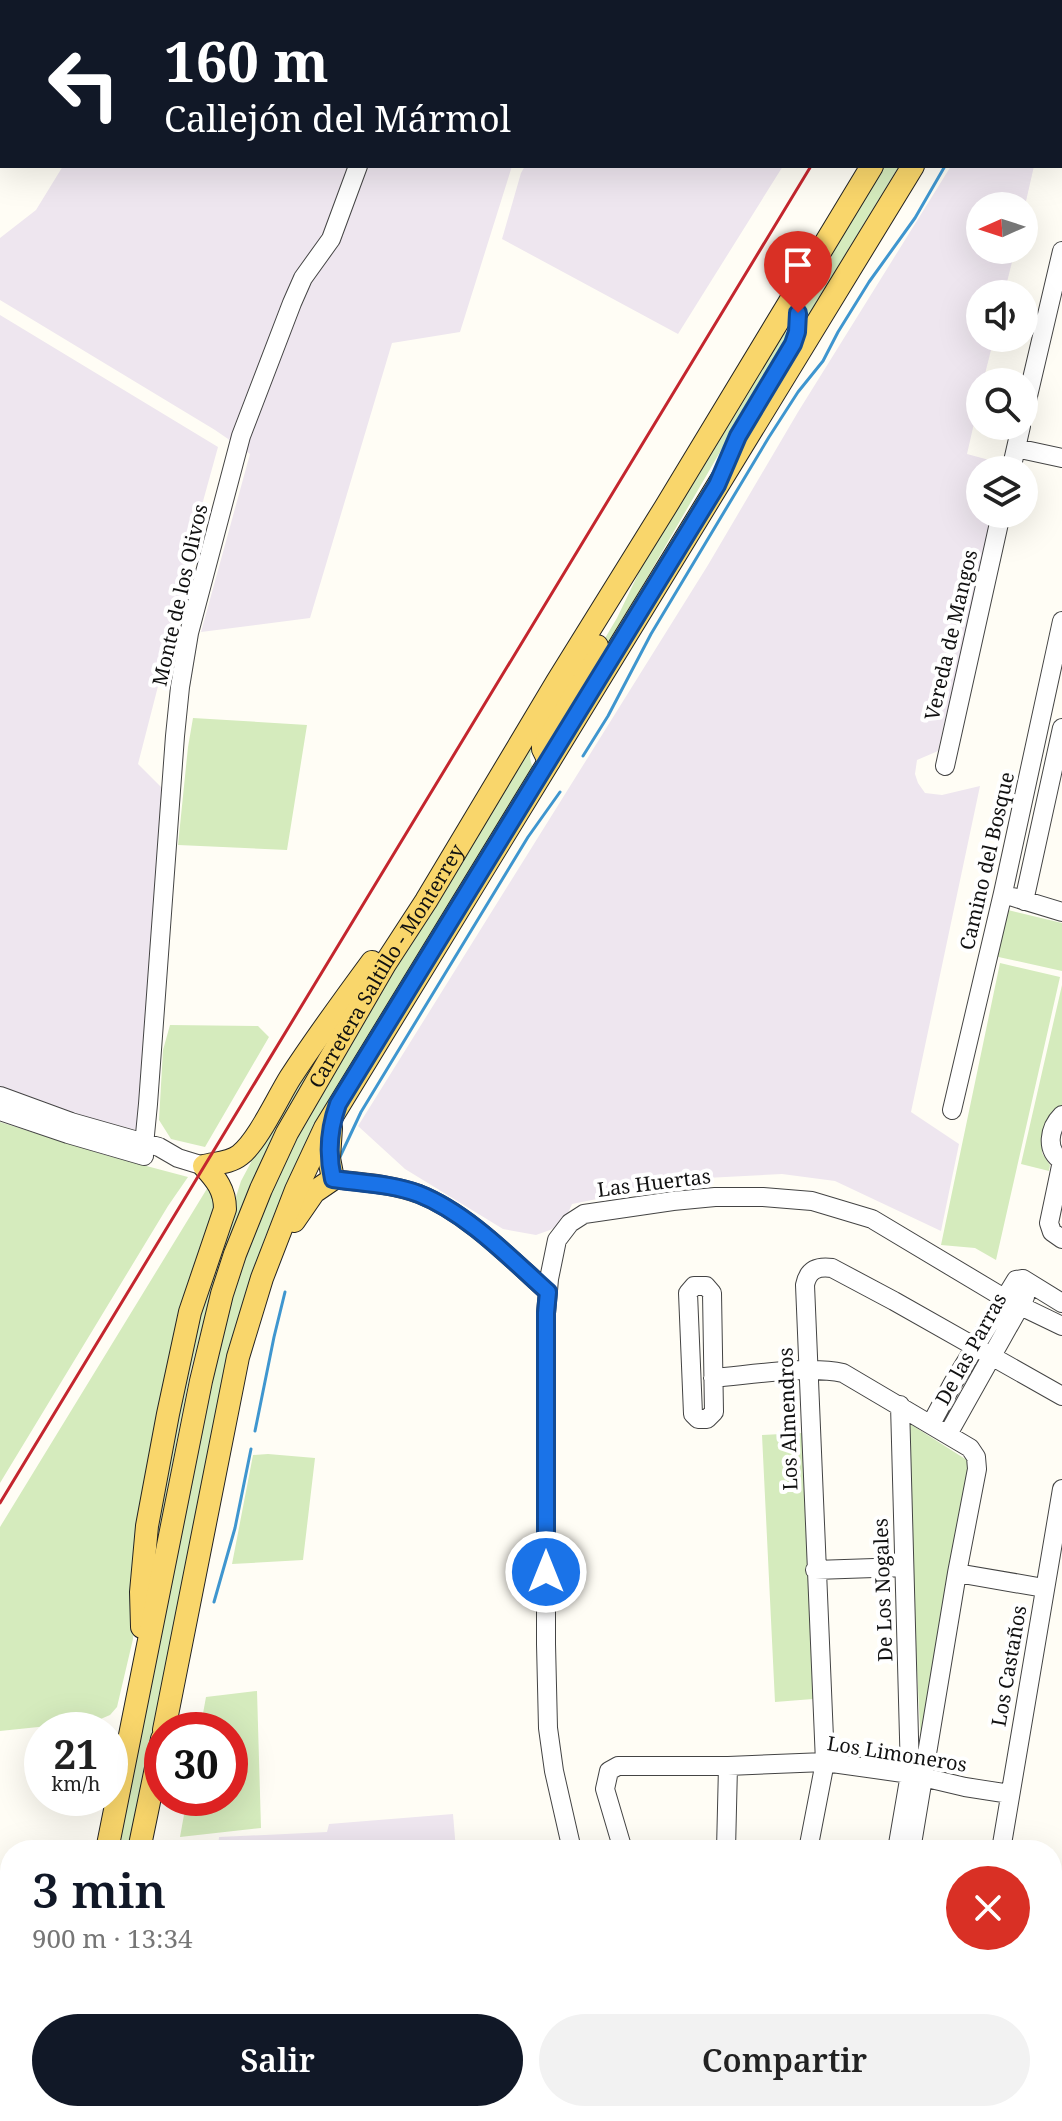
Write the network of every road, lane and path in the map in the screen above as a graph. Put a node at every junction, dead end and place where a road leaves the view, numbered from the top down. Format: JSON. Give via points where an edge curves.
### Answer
{"nodes":[{"id":1,"x":357,"y":168,"type":"edge"},
{"id":2,"x":871,"y":168,"type":"edge"},
{"id":3,"x":912,"y":168,"type":"edge"},
{"id":4,"x":1062,"y":251,"type":"edge"},
{"id":5,"x":789,"y":303,"type":"junction"},
{"id":6,"x":1035,"y":368,"type":"edge"},
{"id":7,"x":1018,"y":440,"type":"edge"},
{"id":8,"x":1016,"y":448,"type":"junction"},
{"id":9,"x":1014,"y":456,"type":"edge"},
{"id":10,"x":1062,"y":458,"type":"edge"},
{"id":11,"x":717,"y":485,"type":"junction"},
{"id":12,"x":665,"y":508,"type":"junction"},
{"id":13,"x":998,"y":528,"type":"edge"},
{"id":14,"x":1062,"y":621,"type":"edge"},
{"id":15,"x":1062,"y":728,"type":"edge"},
{"id":16,"x":549,"y":761,"type":"junction"},
{"id":17,"x":945,"y":766,"type":"dead end"},
{"id":18,"x":1003,"y":893,"type":"junction"},
{"id":19,"x":1024,"y":901,"type":"junction"},
{"id":20,"x":1062,"y":912,"type":"edge"},
{"id":21,"x":413,"y":922,"type":"junction"},
{"id":22,"x":0,"y":1096,"type":"edge"},
{"id":23,"x":338,"y":1104,"type":"junction"},
{"id":24,"x":952,"y":1110,"type":"dead end"},
{"id":25,"x":0,"y":1111,"type":"edge"},
{"id":26,"x":1062,"y":1115,"type":"edge"},
{"id":27,"x":144,"y":1150,"type":"junction"},
{"id":28,"x":1062,"y":1161,"type":"edge"},
{"id":29,"x":204,"y":1166,"type":"junction"},
{"id":30,"x":333,"y":1179,"type":"junction"},
{"id":31,"x":1062,"y":1239,"type":"edge"},
{"id":32,"x":262,"y":1278,"type":"junction"},
{"id":33,"x":548,"y":1292,"type":"junction"},
{"id":34,"x":1012,"y":1302,"type":"junction"},
{"id":35,"x":1062,"y":1303,"type":"edge"},
{"id":36,"x":1062,"y":1326,"type":"edge"},
{"id":37,"x":975,"y":1347,"type":"junction"},
{"id":38,"x":992,"y":1357,"type":"junction"},
{"id":39,"x":809,"y":1371,"type":"junction"},
{"id":40,"x":713,"y":1378,"type":"junction"},
{"id":41,"x":1062,"y":1396,"type":"edge"},
{"id":42,"x":900,"y":1405,"type":"junction"},
{"id":43,"x":931,"y":1424,"type":"junction"},
{"id":44,"x":948,"y":1434,"type":"junction"},
{"id":45,"x":1062,"y":1489,"type":"edge"},
{"id":46,"x":904,"y":1567,"type":"junction"},
{"id":47,"x":815,"y":1570,"type":"junction"},
{"id":48,"x":957,"y":1573,"type":"junction"},
{"id":49,"x":1044,"y":1588,"type":"junction"},
{"id":50,"x":145,"y":1654,"type":"junction"},
{"id":51,"x":168,"y":1712,"type":"edge"},
{"id":52,"x":825,"y":1762,"type":"junction"},
{"id":53,"x":728,"y":1766,"type":"junction"},
{"id":54,"x":917,"y":1776,"type":"junction"},
{"id":55,"x":1010,"y":1794,"type":"junction"},
{"id":56,"x":146,"y":1816,"type":"edge"},
{"id":57,"x":109,"y":1840,"type":"edge"},
{"id":58,"x":141,"y":1840,"type":"edge"},
{"id":59,"x":570,"y":1840,"type":"edge"},
{"id":60,"x":620,"y":1840,"type":"edge"},
{"id":61,"x":726,"y":1840,"type":"edge"},
{"id":62,"x":810,"y":1840,"type":"edge"},
{"id":63,"x":900,"y":1840,"type":"edge"},
{"id":64,"x":912,"y":1840,"type":"edge"},
{"id":65,"x":1003,"y":1840,"type":"edge"}],
"edges":[{"from":1,"to":27,"type":"street","name":"Monte de los Olivos","via":[[331,239],[303,278],[261,380],[189,633],[175,736]]},
{"from":2,"to":5,"type":"main road","name":"Carretera Saltillo - Monterrey"},
{"from":3,"to":11,"type":"main road","name":"Carretera Saltillo - Monterrey"},
{"from":4,"to":6,"type":"street"},
{"from":5,"to":11,"type":"main road","via":[[798,320],[793,344],[738,436]]},
{"from":5,"to":12,"type":"main road","name":"Carretera Saltillo - Monterrey"},
{"from":7,"to":8,"type":"street"},
{"from":8,"to":9,"type":"street"},
{"from":8,"to":10,"type":"street"},
{"from":11,"to":16,"type":"main road","name":"Carretera Saltillo - Monterrey"},
{"from":12,"to":16,"type":"main road","via":[[613,619],[543,734]]},
{"from":12,"to":21,"type":"main road","name":"Carretera Saltillo - Monterrey"},
{"from":13,"to":17,"type":"street","name":"Vereda de Mangos"},
{"from":14,"to":18,"type":"street","name":"Camino del Bosque"},
{"from":15,"to":19,"type":"street"},
{"from":16,"to":23,"type":"main road","name":"Carretera Saltillo - Monterrey"},
{"from":18,"to":19,"type":"street"},
{"from":18,"to":24,"type":"street","name":"Camino del Bosque"},
{"from":19,"to":20,"type":"street"},
{"from":21,"to":29,"type":"main road","via":[[391,939],[323,1028],[241,1154]]},
{"from":21,"to":50,"type":"main road","name":"Carretera Saltillo - Monterrey","via":[[287,1133],[235,1254],[201,1381]]},
{"from":22,"to":27,"type":"street"},
{"from":23,"to":30,"type":"main road","via":[[329,1144]]},
{"from":23,"to":32,"type":"main road","name":"Carretera Saltillo - Monterrey","via":[[296,1190]]},
{"from":25,"to":27,"type":"street","via":[[68,1134]]},
{"from":26,"to":28,"type":"street","via":[[1050,1147]]},
{"from":27,"to":29,"type":"street","via":[[159,1147]]},
{"from":28,"to":31,"type":"street","via":[[1049,1223]]},
{"from":29,"to":50,"type":"main road","via":[[220,1185],[225,1209],[190,1312],[147,1526],[141,1592]]},
{"from":30,"to":32,"type":"main road","via":[[302,1208]]},
{"from":30,"to":33,"type":"street","via":[[417,1194],[439,1204]]},
{"from":32,"to":51,"type":"main road","name":"Carretera Saltillo - Monterrey","via":[[232,1383]]},
{"from":33,"to":34,"type":"street","name":"Las Huertas","via":[[557,1240],[584,1214],[715,1197],[763,1197],[812,1201],[872,1219]]},
{"from":33,"to":59,"type":"street","name":"Las Huertas","via":[[548,1728]]},
{"from":34,"to":35,"type":"street","name":"De las Parras","via":[[1024,1282]]},
{"from":34,"to":36,"type":"street","name":"Las Huertas"},
{"from":34,"to":37,"type":"street","name":"De las Parras"},
{"from":34,"to":38,"type":"street","name":"De las Parras"},
{"from":37,"to":38,"type":"street","name":"Los Almendros"},
{"from":37,"to":39,"type":"street","name":"Los Almendros","via":[[823,1267],[807,1276],[805,1285]]},
{"from":37,"to":43,"type":"street","name":"De las Parras"},
{"from":38,"to":41,"type":"street","name":"Los Almendros"},
{"from":38,"to":44,"type":"street","name":"De las Parras"},
{"from":39,"to":40,"type":"street"},
{"from":39,"to":42,"type":"street","via":[[843,1373]]},
{"from":39,"to":47,"type":"street","name":"Los Almendros"},
{"from":40,"to":40,"type":"street","via":[[712,1293],[706,1286],[694,1286],[688,1293],[689,1364],[693,1414],[698,1419],[714,1412]]},
{"from":42,"to":43,"type":"street"},
{"from":42,"to":46,"type":"street","name":"De Los Nogales"},
{"from":43,"to":44,"type":"street"},
{"from":44,"to":48,"type":"street","via":[[970,1448],[977,1469]]},
{"from":45,"to":49,"type":"street","name":"Los Castaños"},
{"from":46,"to":47,"type":"street"},
{"from":46,"to":54,"type":"street","name":"De Los Nogales"},
{"from":47,"to":52,"type":"street","name":"Los Almendros"},
{"from":48,"to":49,"type":"street"},
{"from":48,"to":54,"type":"street"},
{"from":49,"to":55,"type":"street","name":"Los Castaños"},
{"from":50,"to":57,"type":"main road","name":"Carretera Saltillo - Monterrey"},
{"from":52,"to":53,"type":"street","name":"Los Limoneros"},
{"from":52,"to":54,"type":"street","name":"Los Limoneros"},
{"from":52,"to":62,"type":"street","name":"Los Almendros"},
{"from":53,"to":60,"type":"street","name":"Los Limoneros","via":[[628,1765],[609,1771],[605,1789]]},
{"from":53,"to":61,"type":"street"},
{"from":54,"to":55,"type":"street","name":"Los Limoneros"},
{"from":54,"to":63,"type":"street"},
{"from":54,"to":64,"type":"street"},
{"from":55,"to":65,"type":"street","name":"Los Castaños"},
{"from":56,"to":58,"type":"main road"}]}
